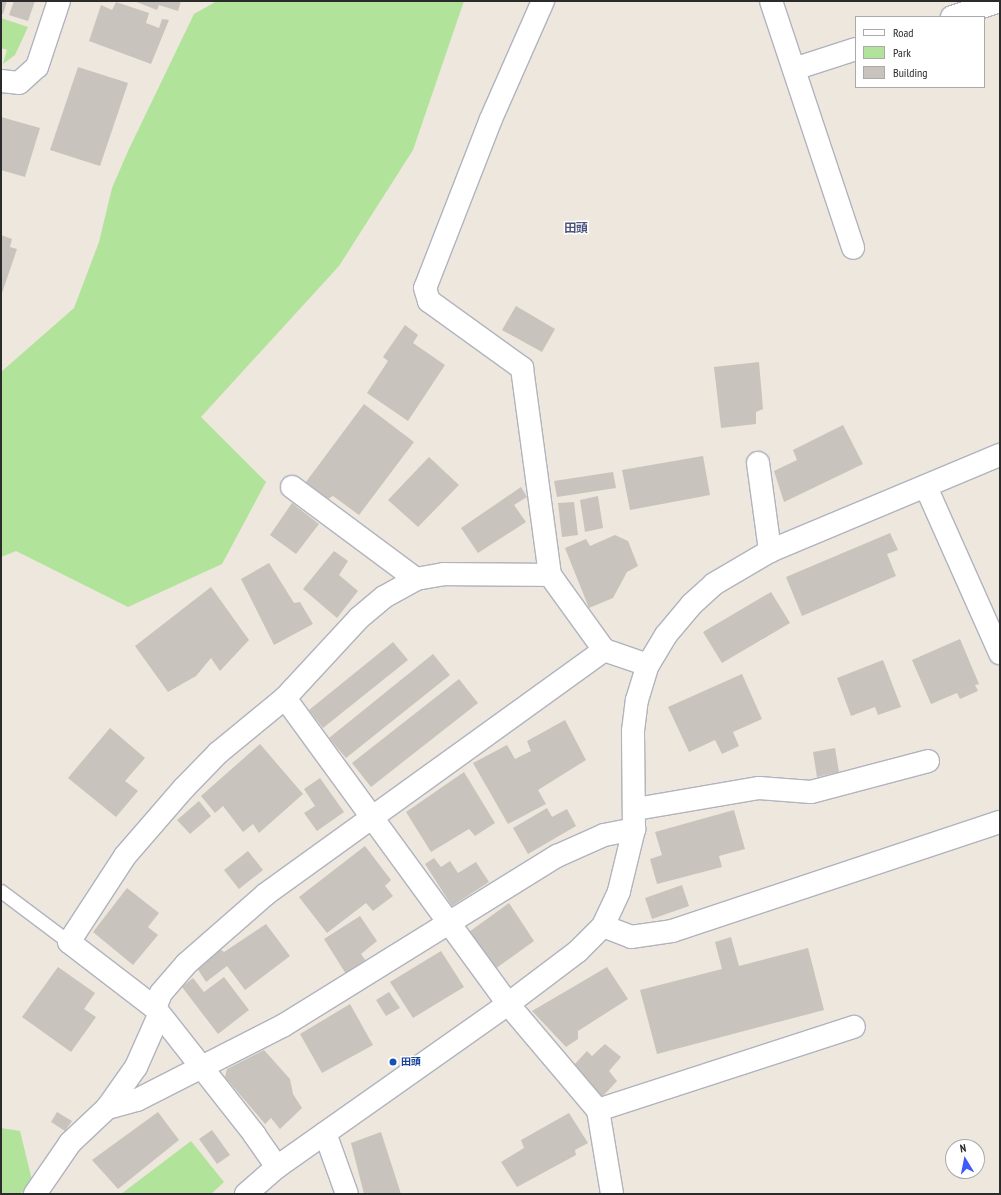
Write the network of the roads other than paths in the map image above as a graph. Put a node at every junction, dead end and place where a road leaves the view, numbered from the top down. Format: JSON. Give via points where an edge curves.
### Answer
{"nodes":[{"id":1,"x":59,"y":1,"type":"edge"},
{"id":2,"x":543,"y":1,"type":"edge"},
{"id":3,"x":771,"y":1,"type":"edge"},
{"id":4,"x":1000,"y":1,"type":"edge"},
{"id":5,"x":955,"y":16,"type":"edge"},
{"id":6,"x":855,"y":49,"type":"edge"},
{"id":7,"x":794,"y":69,"type":"junction"},
{"id":8,"x":1,"y":81,"type":"edge"},
{"id":9,"x":854,"y":248,"type":"dead end"},
{"id":10,"x":1000,"y":455,"type":"edge"},
{"id":11,"x":758,"y":463,"type":"dead end"},
{"id":12,"x":292,"y":487,"type":"dead end"},
{"id":13,"x":926,"y":487,"type":"junction"},
{"id":14,"x":770,"y":551,"type":"junction"},
{"id":15,"x":550,"y":575,"type":"junction"},
{"id":16,"x":416,"y":579,"type":"junction"},
{"id":17,"x":604,"y":650,"type":"junction"},
{"id":18,"x":1000,"y":653,"type":"edge"},
{"id":19,"x":648,"y":666,"type":"junction"},
{"id":20,"x":285,"y":698,"type":"junction"},
{"id":21,"x":928,"y":761,"type":"dead end"},
{"id":22,"x":374,"y":817,"type":"junction"},
{"id":23,"x":635,"y":819,"type":"junction"},
{"id":24,"x":1000,"y":822,"type":"edge"},
{"id":25,"x":1,"y":891,"type":"edge"},
{"id":26,"x":450,"y":925,"type":"junction"},
{"id":27,"x":603,"y":926,"type":"junction"},
{"id":28,"x":69,"y":942,"type":"junction"},
{"id":29,"x":508,"y":1004,"type":"junction"},
{"id":30,"x":157,"y":1012,"type":"junction"},
{"id":31,"x":854,"y":1027,"type":"dead end"},
{"id":32,"x":199,"y":1066,"type":"junction"},
{"id":33,"x":107,"y":1108,"type":"junction"},
{"id":34,"x":598,"y":1110,"type":"junction"},
{"id":35,"x":325,"y":1134,"type":"junction"},
{"id":36,"x":277,"y":1167,"type":"junction"},
{"id":37,"x":34,"y":1194,"type":"edge"},
{"id":38,"x":246,"y":1194,"type":"edge"},
{"id":39,"x":347,"y":1194,"type":"edge"},
{"id":40,"x":612,"y":1194,"type":"edge"}],
"edges":[{"from":1,"to":8,"type":"street","via":[[37,67],[19,83]]},
{"from":2,"to":15,"type":"street","via":[[492,119],[425,288],[429,301],[522,368]]},
{"from":3,"to":7,"type":"street"},
{"from":4,"to":5,"type":"street"},
{"from":6,"to":7,"type":"street"},
{"from":7,"to":9,"type":"street"},
{"from":10,"to":13,"type":"street"},
{"from":11,"to":14,"type":"street"},
{"from":12,"to":16,"type":"street"},
{"from":13,"to":14,"type":"street"},
{"from":13,"to":18,"type":"street"},
{"from":14,"to":19,"type":"street","via":[[714,584],[692,604],[666,635]]},
{"from":15,"to":16,"type":"street","via":[[470,573]]},
{"from":15,"to":17,"type":"street","via":[[588,632]]},
{"from":16,"to":20,"type":"street","via":[[399,586],[359,618]]},
{"from":17,"to":19,"type":"street"},
{"from":17,"to":22,"type":"street"},
{"from":19,"to":23,"type":"street","via":[[633,731]]},
{"from":20,"to":22,"type":"street"},
{"from":20,"to":28,"type":"street","via":[[218,753],[184,788],[125,856]]},
{"from":21,"to":23,"type":"street","via":[[811,792],[759,788]]},
{"from":22,"to":26,"type":"street"},
{"from":22,"to":30,"type":"street","via":[[214,937],[171,982]]},
{"from":23,"to":26,"type":"street","via":[[557,856]]},
{"from":23,"to":27,"type":"street","via":[[619,891]]},
{"from":24,"to":27,"type":"street","via":[[672,931],[631,937]]},
{"from":25,"to":28,"type":"lane"},
{"from":26,"to":29,"type":"street"},
{"from":26,"to":32,"type":"street","via":[[284,1025]]},
{"from":27,"to":29,"type":"street","via":[[578,951]]},
{"from":28,"to":30,"type":"street"},
{"from":29,"to":34,"type":"street"},
{"from":29,"to":35,"type":"street"},
{"from":30,"to":32,"type":"street"},
{"from":30,"to":33,"type":"street","via":[[136,1067]]},
{"from":31,"to":34,"type":"street"},
{"from":32,"to":33,"type":"street","via":[[137,1100]]},
{"from":32,"to":36,"type":"street","via":[[255,1135]]},
{"from":33,"to":37,"type":"street","via":[[70,1143]]},
{"from":34,"to":40,"type":"street"},
{"from":35,"to":36,"type":"street"},
{"from":35,"to":39,"type":"street"},
{"from":36,"to":38,"type":"street"}]}
